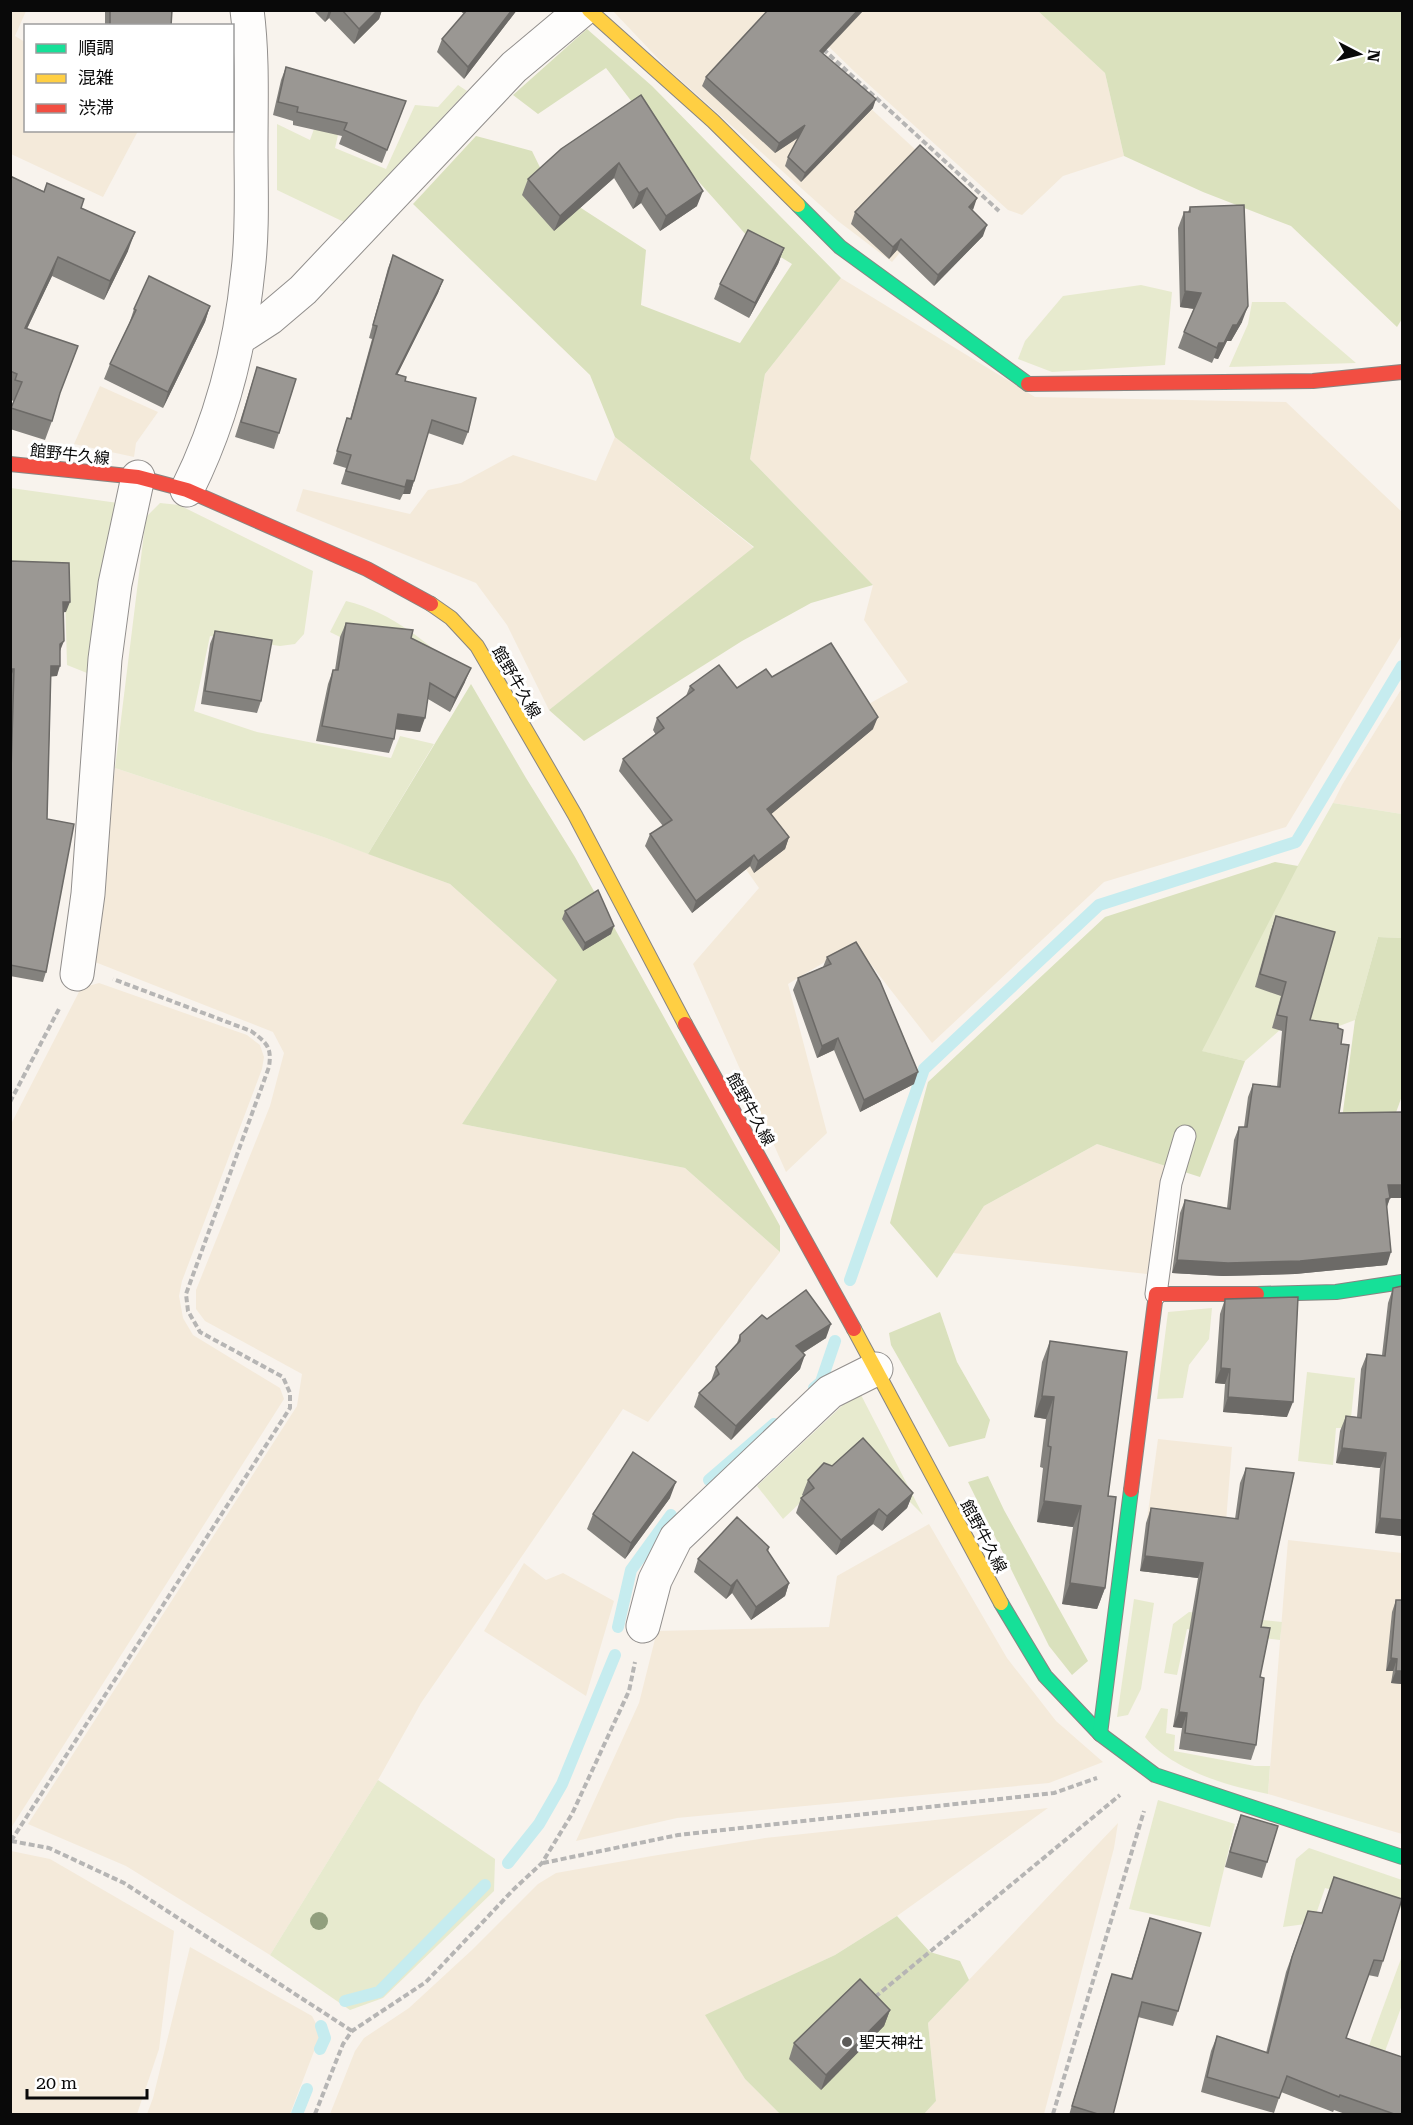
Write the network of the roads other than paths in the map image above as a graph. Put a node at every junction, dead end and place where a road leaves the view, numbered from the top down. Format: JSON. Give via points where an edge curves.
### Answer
{"nodes":[{"id":1,"x":247,"y":10,"type":"edge"},
{"id":2,"x":582,"y":10,"type":"edge"},
{"id":3,"x":589,"y":10,"type":"edge"},
{"id":4,"x":239,"y":338,"type":"junction"},
{"id":5,"x":1402,"y":372,"type":"edge"},
{"id":6,"x":10,"y":464,"type":"edge"},
{"id":7,"x":138,"y":477,"type":"junction"},
{"id":8,"x":187,"y":490,"type":"junction"},
{"id":9,"x":77,"y":974,"type":"road end"},
{"id":10,"x":1185,"y":1136,"type":"dead end"},
{"id":11,"x":1402,"y":1282,"type":"edge"},
{"id":12,"x":1155,"y":1294,"type":"junction"},
{"id":13,"x":876,"y":1369,"type":"junction"},
{"id":14,"x":643,"y":1626,"type":"road end"},
{"id":15,"x":1100,"y":1734,"type":"junction"},
{"id":16,"x":1402,"y":1857,"type":"edge"}],
"edges":[{"from":1,"to":4,"type":"street","via":[[252,87],[251,195],[249,269]]},
{"from":2,"to":4,"type":"street","via":[[514,67],[303,290]]},
{"from":3,"to":5,"type":"main road","via":[[714,121],[840,247],[1028,384],[1313,381]]},
{"from":4,"to":8,"type":"street","via":[[218,418]]},
{"from":6,"to":7,"type":"main road","name":"館野牛久線"},
{"from":7,"to":8,"type":"main road","name":"館野牛久線"},
{"from":7,"to":9,"type":"street","via":[[115,584],[105,659],[88,894]]},
{"from":8,"to":13,"type":"main road","name":"館野牛久線","via":[[357,564],[426,600],[451,618],[477,646],[575,815],[679,1013]]},
{"from":10,"to":12,"type":"lane","via":[[1171,1183]]},
{"from":11,"to":12,"type":"main road","via":[[1336,1292]]},
{"from":12,"to":15,"type":"main road"},
{"from":13,"to":14,"type":"street","via":[[830,1392],[676,1539],[655,1580]]},
{"from":13,"to":15,"type":"main road","name":"館野牛久線","via":[[999,1600],[1045,1676]]},
{"from":15,"to":16,"type":"main road","name":"館野牛久線","via":[[1152,1773]]}]}
